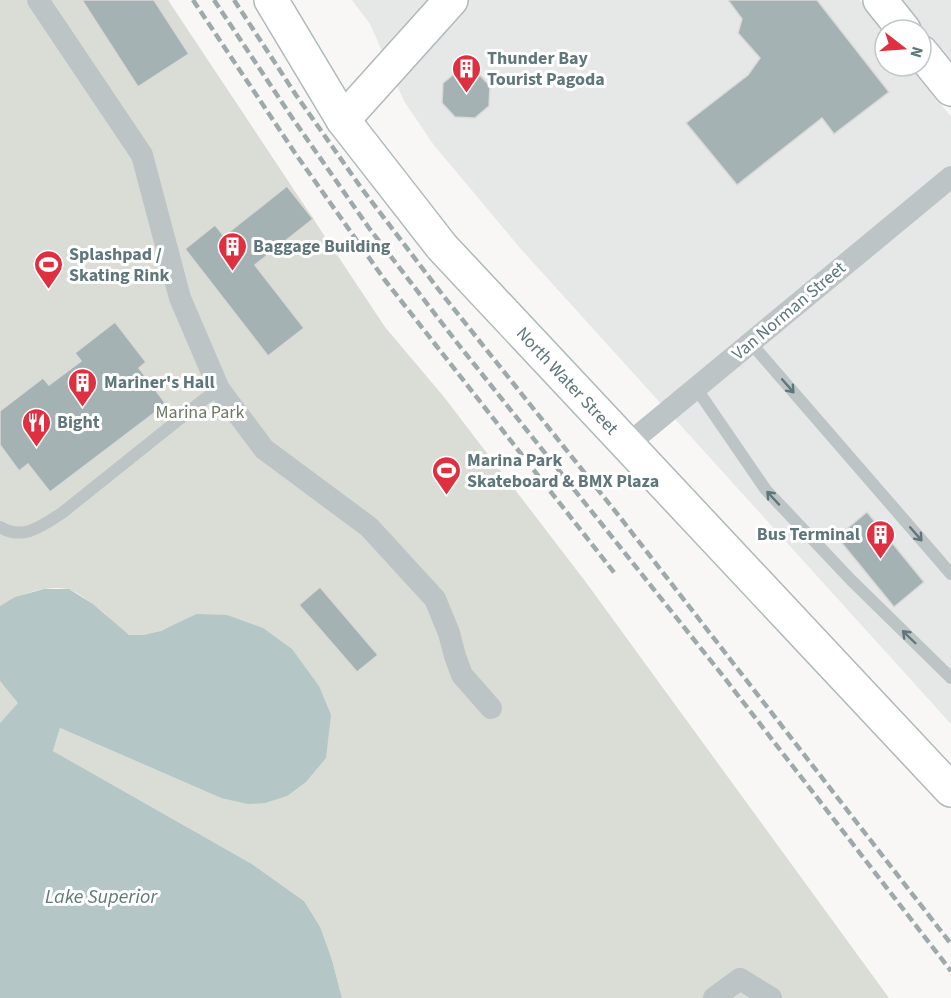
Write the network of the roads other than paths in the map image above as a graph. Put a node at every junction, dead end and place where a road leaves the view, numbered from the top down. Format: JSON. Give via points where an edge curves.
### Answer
{"nodes":[{"id":1,"x":38,"y":0,"type":"edge"},
{"id":2,"x":271,"y":0,"type":"edge"},
{"id":3,"x":451,"y":0,"type":"edge"},
{"id":4,"x":880,"y":0,"type":"edge"},
{"id":5,"x":894,"y":18,"type":"edge"},
{"id":6,"x":933,"y":67,"type":"edge"},
{"id":7,"x":951,"y":89,"type":"edge"},
{"id":8,"x":343,"y":120,"type":"junction"},
{"id":9,"x":951,"y":177,"type":"edge"},
{"id":10,"x":750,"y":342,"type":"junction"},
{"id":11,"x":696,"y":388,"type":"junction"},
{"id":12,"x":219,"y":389,"type":"junction"},
{"id":13,"x":627,"y":445,"type":"junction"},
{"id":14,"x":0,"y":527,"type":"edge"},
{"id":15,"x":951,"y":574,"type":"edge"},
{"id":16,"x":951,"y":678,"type":"edge"},
{"id":17,"x":490,"y":708,"type":"dead end"},
{"id":18,"x":951,"y":790,"type":"edge"},
{"id":19,"x":714,"y":998,"type":"edge"},
{"id":20,"x":771,"y":998,"type":"edge"}],
"edges":[{"from":1,"to":12,"type":"street","via":[[142,154],[180,298]]},
{"from":2,"to":8,"type":"main road","name":"North Water Street"},
{"from":3,"to":8,"type":"main road"},
{"from":4,"to":5,"type":"main road"},
{"from":6,"to":7,"type":"main road"},
{"from":8,"to":13,"type":"main road","name":"North Water Street","via":[[442,247]]},
{"from":9,"to":10,"type":"street","name":"Van Norman Street"},
{"from":10,"to":11,"type":"street","name":"Van Norman Street"},
{"from":10,"to":15,"type":"lane","one_way":true},
{"from":11,"to":13,"type":"street","name":"Van Norman Street"},
{"from":16,"to":11,"type":"lane","one_way":true,"via":[[766,490]]},
{"from":12,"to":14,"type":"lane","via":[[45,525],[24,533]]},
{"from":12,"to":17,"type":"street","via":[[264,449],[369,527],[435,599],[462,675]]},
{"from":13,"to":18,"type":"main road","name":"North Water Street"},
{"from":19,"to":20,"type":"street","via":[[740,979]]}]}
